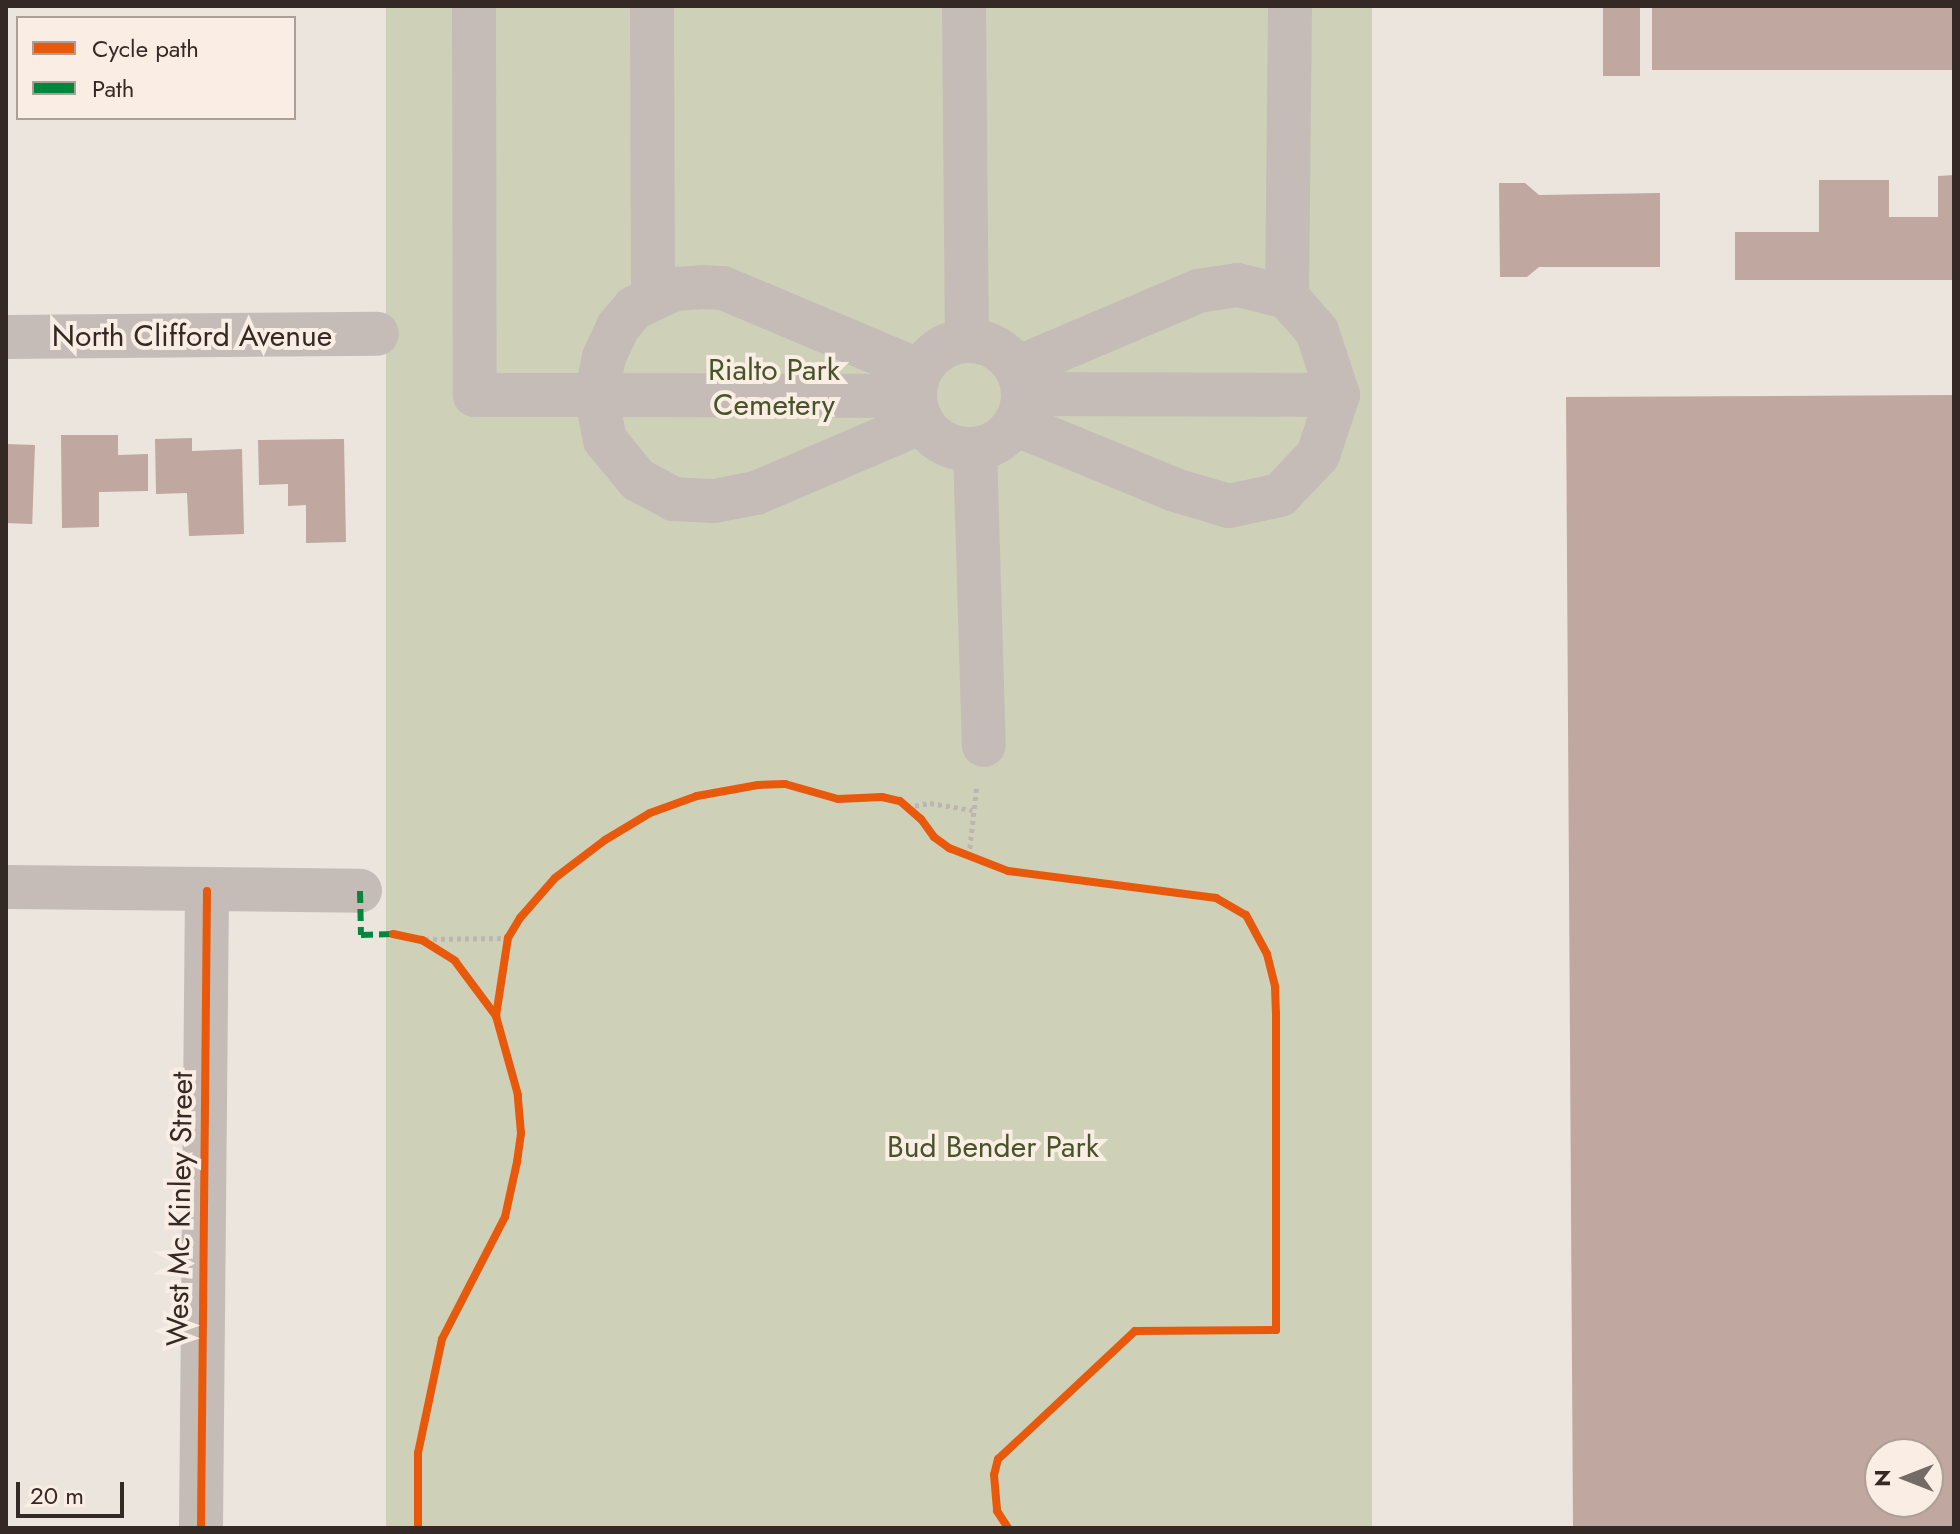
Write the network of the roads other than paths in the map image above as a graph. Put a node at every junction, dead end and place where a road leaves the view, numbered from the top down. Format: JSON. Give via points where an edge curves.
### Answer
{"nodes":[{"id":1,"x":474,"y":6,"type":"edge"},
{"id":2,"x":652,"y":6,"type":"edge"},
{"id":3,"x":964,"y":6,"type":"edge"},
{"id":4,"x":1290,"y":6,"type":"edge"},
{"id":5,"x":1287,"y":297,"type":"junction"},
{"id":6,"x":653,"y":298,"type":"junction"},
{"id":7,"x":377,"y":334,"type":"dead end"},
{"id":8,"x":6,"y":337,"type":"edge"},
{"id":9,"x":967,"y":340,"type":"junction"},
{"id":10,"x":596,"y":395,"type":"junction"},
{"id":11,"x":1019,"y":395,"type":"junction"},
{"id":12,"x":1338,"y":395,"type":"junction"},
{"id":13,"x":919,"y":397,"type":"junction"},
{"id":14,"x":975,"y":449,"type":"junction"},
{"id":15,"x":981,"y":763,"type":"road end"},
{"id":16,"x":6,"y":887,"type":"edge"},
{"id":17,"x":207,"y":891,"type":"junction"},
{"id":18,"x":360,"y":891,"type":"dead end"},
{"id":19,"x":201,"y":1528,"type":"edge"}],
"edges":[{"from":1,"to":10,"type":"street","via":[[475,395]]},
{"from":2,"to":6,"type":"street"},
{"from":3,"to":9,"type":"street"},
{"from":4,"to":5,"type":"street"},
{"from":5,"to":11,"type":"street","via":[[1238,285],[1198,291]]},
{"from":5,"to":12,"type":"street","via":[[1317,331]]},
{"from":6,"to":10,"type":"street","via":[[634,308],[618,327],[604,357]]},
{"from":6,"to":13,"type":"street","via":[[675,289],[723,288]]},
{"from":7,"to":8,"type":"street","name":"North Clifford Avenue"},
{"from":9,"to":11,"type":"street","via":[[996,347]]},
{"from":9,"to":13,"type":"street","via":[[939,349]]},
{"from":10,"to":13,"type":"street"},
{"from":10,"to":13,"type":"street","via":[[605,440],[638,480],[673,499],[714,501],[756,493]]},
{"from":11,"to":12,"type":"street"},
{"from":11,"to":12,"type":"street","via":[[1175,490],[1229,506],[1280,495],[1318,455]]},
{"from":11,"to":14,"type":"street","via":[[991,445]]},
{"from":13,"to":14,"type":"street","via":[[944,444]]},
{"from":14,"to":15,"type":"street"},
{"from":16,"to":17,"type":"street"},
{"from":17,"to":18,"type":"street"},
{"from":17,"to":19,"type":"street","name":"West Mc Kinley Street"}]}
